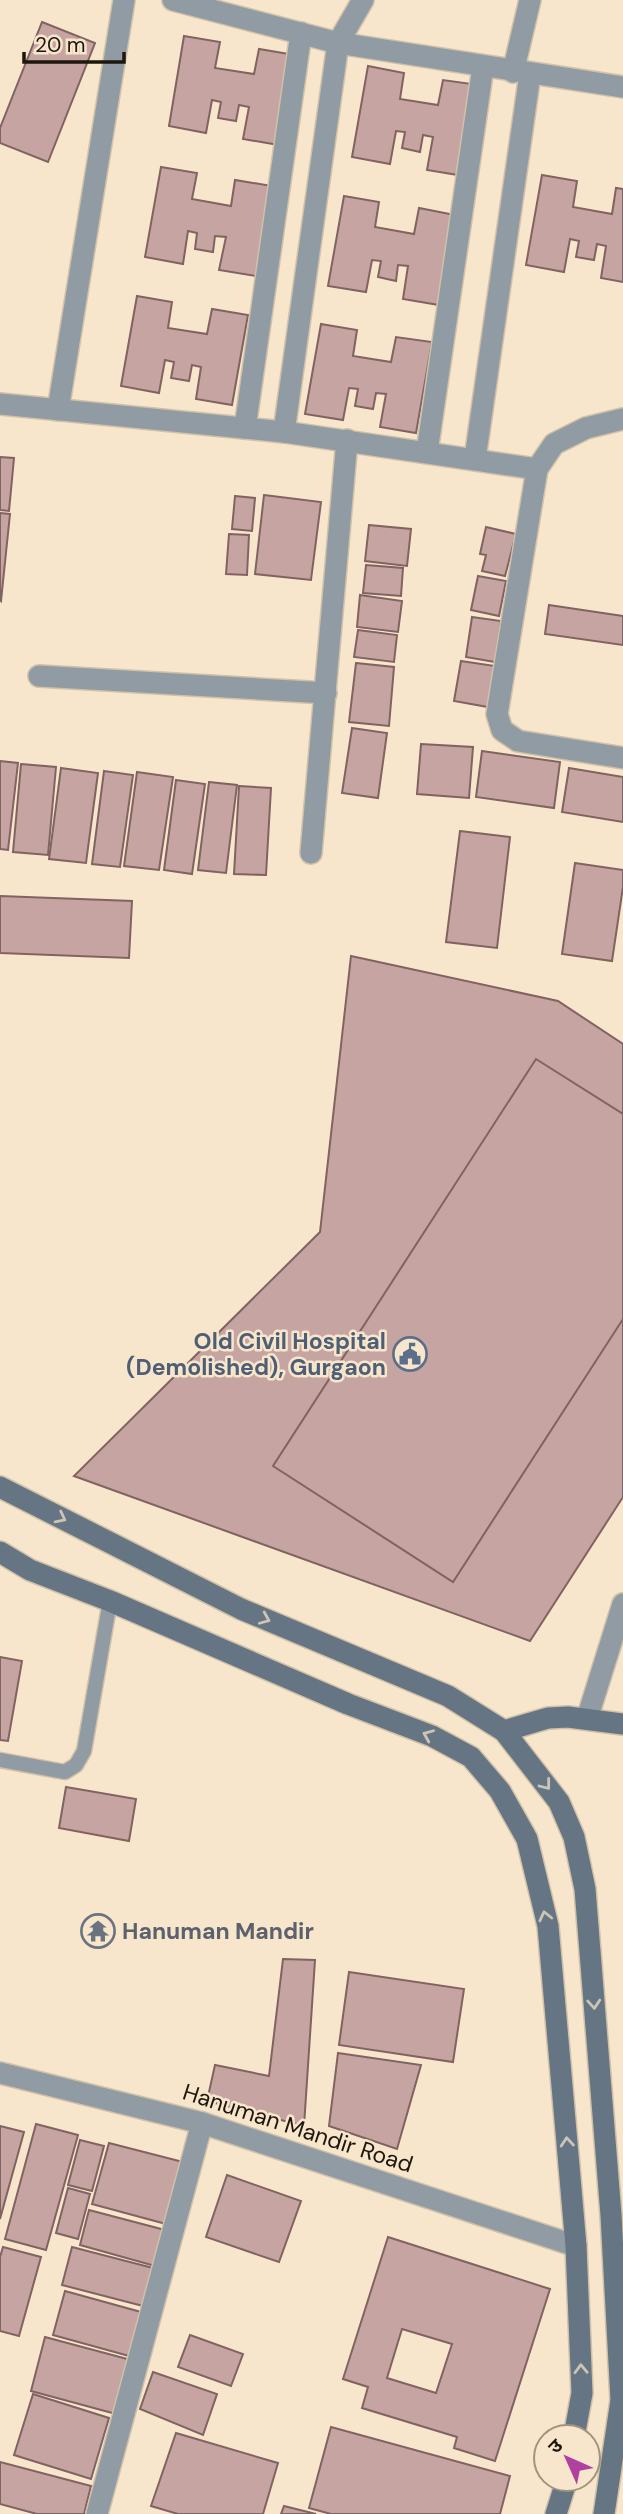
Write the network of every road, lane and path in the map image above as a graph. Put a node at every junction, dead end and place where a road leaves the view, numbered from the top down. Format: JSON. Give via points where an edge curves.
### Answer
{"nodes":[{"id":1,"x":124,"y":0,"type":"edge"},
{"id":2,"x":173,"y":0,"type":"edge"},
{"id":3,"x":363,"y":0,"type":"edge"},
{"id":4,"x":530,"y":0,"type":"edge"},
{"id":5,"x":301,"y":33,"type":"junction"},
{"id":6,"x":338,"y":43,"type":"junction"},
{"id":7,"x":484,"y":66,"type":"junction"},
{"id":8,"x":521,"y":73,"type":"junction"},
{"id":9,"x":623,"y":87,"type":"edge"},
{"id":10,"x":0,"y":404,"type":"edge"},
{"id":11,"x":58,"y":410,"type":"junction"},
{"id":12,"x":623,"y":419,"type":"edge"},
{"id":13,"x":245,"y":428,"type":"junction"},
{"id":14,"x":284,"y":432,"type":"junction"},
{"id":15,"x":347,"y":440,"type":"junction"},
{"id":16,"x":427,"y":452,"type":"junction"},
{"id":17,"x":475,"y":459,"type":"junction"},
{"id":18,"x":537,"y":469,"type":"junction"},
{"id":19,"x":39,"y":676,"type":"dead end"},
{"id":20,"x":326,"y":694,"type":"junction"},
{"id":21,"x":623,"y":758,"type":"edge"},
{"id":22,"x":311,"y":853,"type":"dead end"},
{"id":23,"x":0,"y":1487,"type":"edge"},
{"id":24,"x":0,"y":1552,"type":"edge"},
{"id":25,"x":30,"y":1570,"type":"junction"},
{"id":26,"x":0,"y":1573,"type":"edge"},
{"id":27,"x":110,"y":1601,"type":"junction"},
{"id":28,"x":623,"y":1604,"type":"edge"},
{"id":29,"x":587,"y":1719,"type":"junction"},
{"id":30,"x":623,"y":1724,"type":"edge"},
{"id":31,"x":504,"y":1731,"type":"junction"},
{"id":32,"x":0,"y":1760,"type":"edge"},
{"id":33,"x":0,"y":2073,"type":"edge"},
{"id":34,"x":202,"y":2123,"type":"junction"},
{"id":35,"x":576,"y":2246,"type":"junction"},
{"id":36,"x":577,"y":2423,"type":"edge"},
{"id":37,"x":565,"y":2493,"type":"edge"},
{"id":38,"x":562,"y":2512,"type":"edge"},
{"id":39,"x":97,"y":2514,"type":"edge"},
{"id":40,"x":604,"y":2514,"type":"edge"}],
"edges":[{"from":1,"to":11,"type":"street"},
{"from":2,"to":5,"type":"street"},
{"from":3,"to":6,"type":"street"},
{"from":4,"to":8,"type":"street"},
{"from":5,"to":6,"type":"street"},
{"from":5,"to":13,"type":"street"},
{"from":6,"to":7,"type":"street"},
{"from":6,"to":14,"type":"street"},
{"from":7,"to":8,"type":"street"},
{"from":7,"to":16,"type":"street"},
{"from":8,"to":9,"type":"street"},
{"from":8,"to":17,"type":"street"},
{"from":10,"to":11,"type":"street"},
{"from":11,"to":13,"type":"street"},
{"from":12,"to":18,"type":"street","via":[[586,428],[554,444]]},
{"from":13,"to":14,"type":"street"},
{"from":14,"to":15,"type":"street"},
{"from":15,"to":16,"type":"street"},
{"from":15,"to":20,"type":"street"},
{"from":16,"to":17,"type":"street"},
{"from":17,"to":18,"type":"street"},
{"from":18,"to":21,"type":"street","via":[[496,714],[502,730],[518,741]]},
{"from":19,"to":20,"type":"street"},
{"from":20,"to":22,"type":"street"},
{"from":23,"to":31,"type":"main road","one_way":true,"via":[[241,1609],[448,1696]]},
{"from":24,"to":25,"type":"main road"},
{"from":25,"to":26,"type":"main road"},
{"from":25,"to":27,"type":"main road"},
{"from":27,"to":32,"type":"lane","via":[[84,1751],[76,1765],[65,1772]]},
{"from":35,"to":27,"type":"main road","one_way":true,"via":[[548,1926],[527,1839],[500,1791],[471,1757],[432,1736]]},
{"from":28,"to":29,"type":"street"},
{"from":29,"to":30,"type":"main road"},
{"from":29,"to":31,"type":"main road","via":[[548,1718]]},
{"from":31,"to":40,"type":"main road","one_way":true,"via":[[559,1802],[574,1838],[585,1889],[621,2400]]},
{"from":33,"to":34,"type":"street","name":"Hanuman Mandir Road"},
{"from":34,"to":35,"type":"street","name":"Hanuman Mandir Road"},
{"from":34,"to":39,"type":"street"},
{"from":36,"to":35,"type":"main road","one_way":true,"via":[[582,2393]]},
{"from":37,"to":38,"type":"main road"}]}
